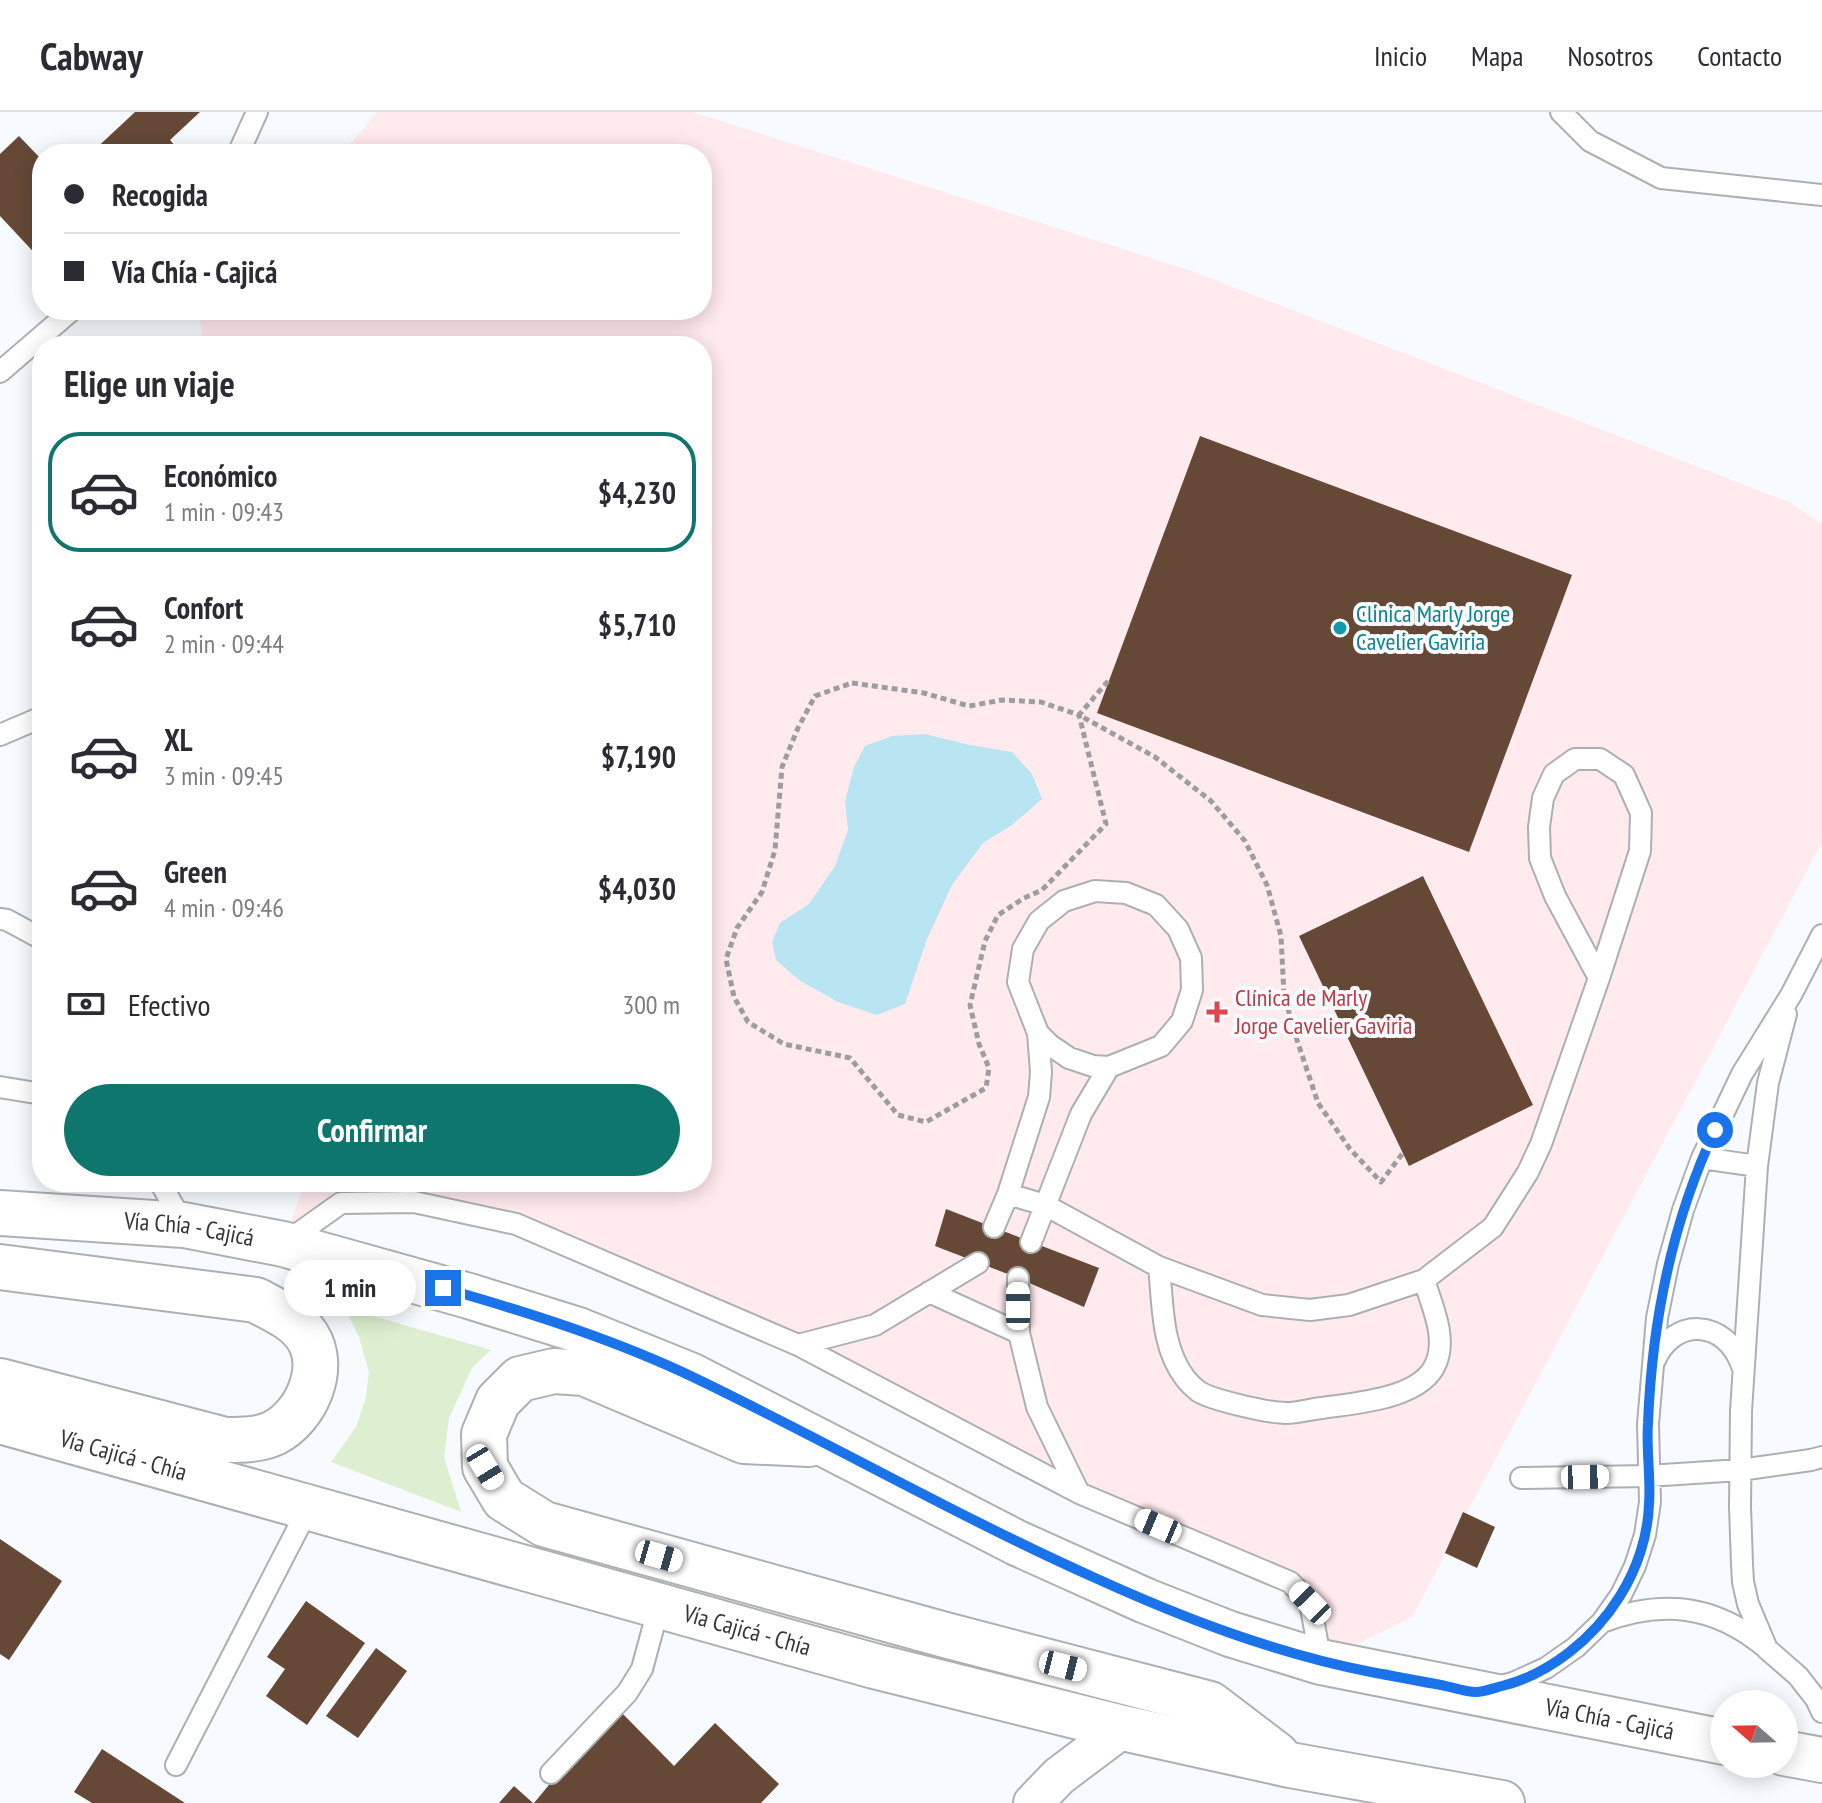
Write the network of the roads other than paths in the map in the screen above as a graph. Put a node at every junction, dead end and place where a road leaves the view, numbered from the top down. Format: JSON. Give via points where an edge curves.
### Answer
{"nodes":[{"id":1,"x":257,"y":112,"type":"edge"},
{"id":2,"x":1561,"y":112,"type":"edge"},
{"id":3,"x":243,"y":144,"type":"edge"},
{"id":4,"x":1822,"y":195,"type":"edge"},
{"id":5,"x":60,"y":320,"type":"edge"},
{"id":6,"x":42,"y":336,"type":"edge"},
{"id":7,"x":32,"y":344,"type":"edge"},
{"id":8,"x":0,"y":372,"type":"edge"},
{"id":9,"x":32,"y":721,"type":"edge"},
{"id":10,"x":0,"y":735,"type":"edge"},
{"id":11,"x":0,"y":919,"type":"edge"},
{"id":12,"x":32,"y":934,"type":"edge"},
{"id":13,"x":1822,"y":935,"type":"edge"},
{"id":14,"x":1599,"y":978,"type":"junction"},
{"id":15,"x":1791,"y":995,"type":"junction"},
{"id":16,"x":1038,"y":1033,"type":"junction"},
{"id":17,"x":1109,"y":1067,"type":"junction"},
{"id":18,"x":0,"y":1087,"type":"edge"},
{"id":19,"x":32,"y":1092,"type":"edge"},
{"id":20,"x":1702,"y":1158,"type":"junction"},
{"id":21,"x":1757,"y":1166,"type":"junction"},
{"id":22,"x":166,"y":1192,"type":"edge"},
{"id":23,"x":1008,"y":1194,"type":"junction"},
{"id":24,"x":1045,"y":1205,"type":"junction"},
{"id":25,"x":0,"y":1213,"type":"edge"},
{"id":26,"x":184,"y":1225,"type":"junction"},
{"id":27,"x":994,"y":1227,"type":"dead end"},
{"id":28,"x":1031,"y":1242,"type":"dead end"},
{"id":29,"x":283,"y":1244,"type":"junction"},
{"id":30,"x":978,"y":1263,"type":"dead end"},
{"id":31,"x":0,"y":1267,"type":"edge"},
{"id":32,"x":1159,"y":1267,"type":"junction"},
{"id":33,"x":1018,"y":1278,"type":"dead end"},
{"id":34,"x":1424,"y":1280,"type":"junction"},
{"id":35,"x":929,"y":1292,"type":"junction"},
{"id":36,"x":1019,"y":1333,"type":"junction"},
{"id":37,"x":798,"y":1345,"type":"junction"},
{"id":38,"x":1653,"y":1373,"type":"junction"},
{"id":39,"x":1742,"y":1377,"type":"junction"},
{"id":40,"x":0,"y":1381,"type":"edge"},
{"id":41,"x":0,"y":1421,"type":"edge"},
{"id":42,"x":824,"y":1444,"type":"junction"},
{"id":43,"x":1822,"y":1457,"type":"edge"},
{"id":44,"x":1740,"y":1470,"type":"junction"},
{"id":45,"x":1648,"y":1476,"type":"junction"},
{"id":46,"x":1521,"y":1478,"type":"dead end"},
{"id":47,"x":1079,"y":1493,"type":"junction"},
{"id":48,"x":309,"y":1507,"type":"junction"},
{"id":49,"x":659,"y":1606,"type":"junction"},
{"id":50,"x":1602,"y":1622,"type":"junction"},
{"id":51,"x":1767,"y":1649,"type":"junction"},
{"id":52,"x":1321,"y":1662,"type":"junction"},
{"id":53,"x":1477,"y":1692,"type":"junction"},
{"id":54,"x":1822,"y":1712,"type":"edge"},
{"id":55,"x":1123,"y":1728,"type":"junction"},
{"id":56,"x":1710,"y":1739,"type":"edge"},
{"id":57,"x":1798,"y":1756,"type":"edge"},
{"id":58,"x":1822,"y":1760,"type":"edge"},
{"id":59,"x":176,"y":1765,"type":"dead end"},
{"id":60,"x":1290,"y":1765,"type":"junction"},
{"id":61,"x":551,"y":1773,"type":"dead end"},
{"id":62,"x":1033,"y":1803,"type":"edge"},
{"id":63,"x":1502,"y":1803,"type":"edge"}],
"edges":[{"from":1,"to":3,"type":"lane"},
{"from":2,"to":4,"type":"lane","via":[[1590,141],[1661,178]]},
{"from":5,"to":6,"type":"lane"},
{"from":7,"to":8,"type":"lane"},
{"from":9,"to":10,"type":"lane"},
{"from":11,"to":12,"type":"lane"},
{"from":13,"to":15,"type":"lane"},
{"from":14,"to":14,"type":"lane","via":[[1640,851],[1641,813],[1624,775],[1600,759],[1575,759],[1554,774],[1543,798],[1540,858]]},
{"from":14,"to":34,"type":"lane","via":[[1528,1172],[1493,1227]]},
{"from":15,"to":20,"type":"lane","via":[[1742,1074]]},
{"from":15,"to":21,"type":"lane","via":[[1768,1083]]},
{"from":16,"to":17,"type":"lane","via":[[1069,1058]]},
{"from":16,"to":17,"type":"lane","via":[[1018,982],[1023,949],[1039,921],[1064,901],[1095,891],[1126,893],[1156,905],[1178,929],[1191,958],[1192,990],[1182,1021],[1161,1046]]},
{"from":16,"to":23,"type":"lane","via":[[1039,1097]]},
{"from":17,"to":24,"type":"lane","via":[[1081,1114]]},
{"from":18,"to":19,"type":"lane"},
{"from":20,"to":21,"type":"lane"},
{"from":20,"to":38,"type":"lane","via":[[1668,1264]]},
{"from":21,"to":39,"type":"lane"},
{"from":22,"to":26,"type":"lane"},
{"from":23,"to":24,"type":"lane"},
{"from":23,"to":27,"type":"lane"},
{"from":24,"to":28,"type":"lane"},
{"from":24,"to":32,"type":"lane"},
{"from":25,"to":26,"type":"highway","name":"Vía Chía - Cajicá"},
{"from":26,"to":29,"type":"highway","name":"Vía Chía - Cajicá"},
{"from":29,"to":37,"type":"lane","via":[[341,1203],[414,1202],[516,1224]]},
{"from":29,"to":42,"type":"highway","name":"Vía Chía - Cajicá","via":[[578,1330],[692,1376]]},
{"from":30,"to":35,"type":"lane"},
{"from":31,"to":40,"type":"highway","via":[[256,1300],[292,1320],[308,1337],[315,1360],[307,1399],[293,1420],[255,1439],[225,1440]]},
{"from":32,"to":34,"type":"lane","via":[[1262,1305],[1310,1310],[1349,1305]]},
{"from":32,"to":34,"type":"lane","via":[[1165,1330],[1184,1377],[1198,1391],[1286,1413],[1401,1393],[1424,1380],[1436,1363],[1441,1338]]},
{"from":33,"to":36,"type":"lane"},
{"from":35,"to":36,"type":"lane"},
{"from":35,"to":37,"type":"lane","via":[[875,1325]]},
{"from":36,"to":47,"type":"lane","via":[[1037,1407]]},
{"from":37,"to":47,"type":"lane"},
{"from":38,"to":39,"type":"lane","via":[[1655,1360],[1670,1339],[1693,1329],[1729,1342],[1742,1365]]},
{"from":38,"to":45,"type":"lane"},
{"from":39,"to":44,"type":"lane"},
{"from":41,"to":48,"type":"highway","name":"Vía Cajicá - Chía"},
{"from":42,"to":52,"type":"highway","name":"Vía Chía - Cajicá","via":[[1017,1543],[1146,1601]]},
{"from":42,"to":60,"type":"highway","via":[[744,1441],[584,1373],[554,1371],[520,1379],[498,1401],[484,1434],[485,1467],[504,1499],[544,1524],[1210,1704]]},
{"from":43,"to":44,"type":"lane"},
{"from":44,"to":45,"type":"lane"},
{"from":44,"to":51,"type":"lane","via":[[1743,1582]]},
{"from":45,"to":46,"type":"lane"},
{"from":45,"to":50,"type":"lane","via":[[1645,1535],[1621,1595]]},
{"from":47,"to":52,"type":"lane","via":[[1290,1582],[1310,1603]]},
{"from":48,"to":49,"type":"highway","name":"Vía Cajicá - Chía"},
{"from":48,"to":59,"type":"lane"},
{"from":49,"to":55,"type":"highway","name":"Vía Cajicá - Chía"},
{"from":49,"to":61,"type":"lane","via":[[642,1669],[627,1693]]},
{"from":50,"to":51,"type":"lane","via":[[1644,1609],[1688,1609],[1731,1623]]},
{"from":50,"to":53,"type":"lane","via":[[1546,1668]]},
{"from":51,"to":54,"type":"lane","via":[[1798,1676]]},
{"from":52,"to":53,"type":"highway","name":"Vía Chía - Cajicá"},
{"from":53,"to":56,"type":"highway","name":"Vía Chía - Cajicá"},
{"from":55,"to":60,"type":"highway","name":"Vía Cajicá - Chía"},
{"from":55,"to":62,"type":"street","via":[[1059,1776]]},
{"from":57,"to":58,"type":"highway"},
{"from":60,"to":63,"type":"highway","name":"Vía Cajicá - Chía"}]}
